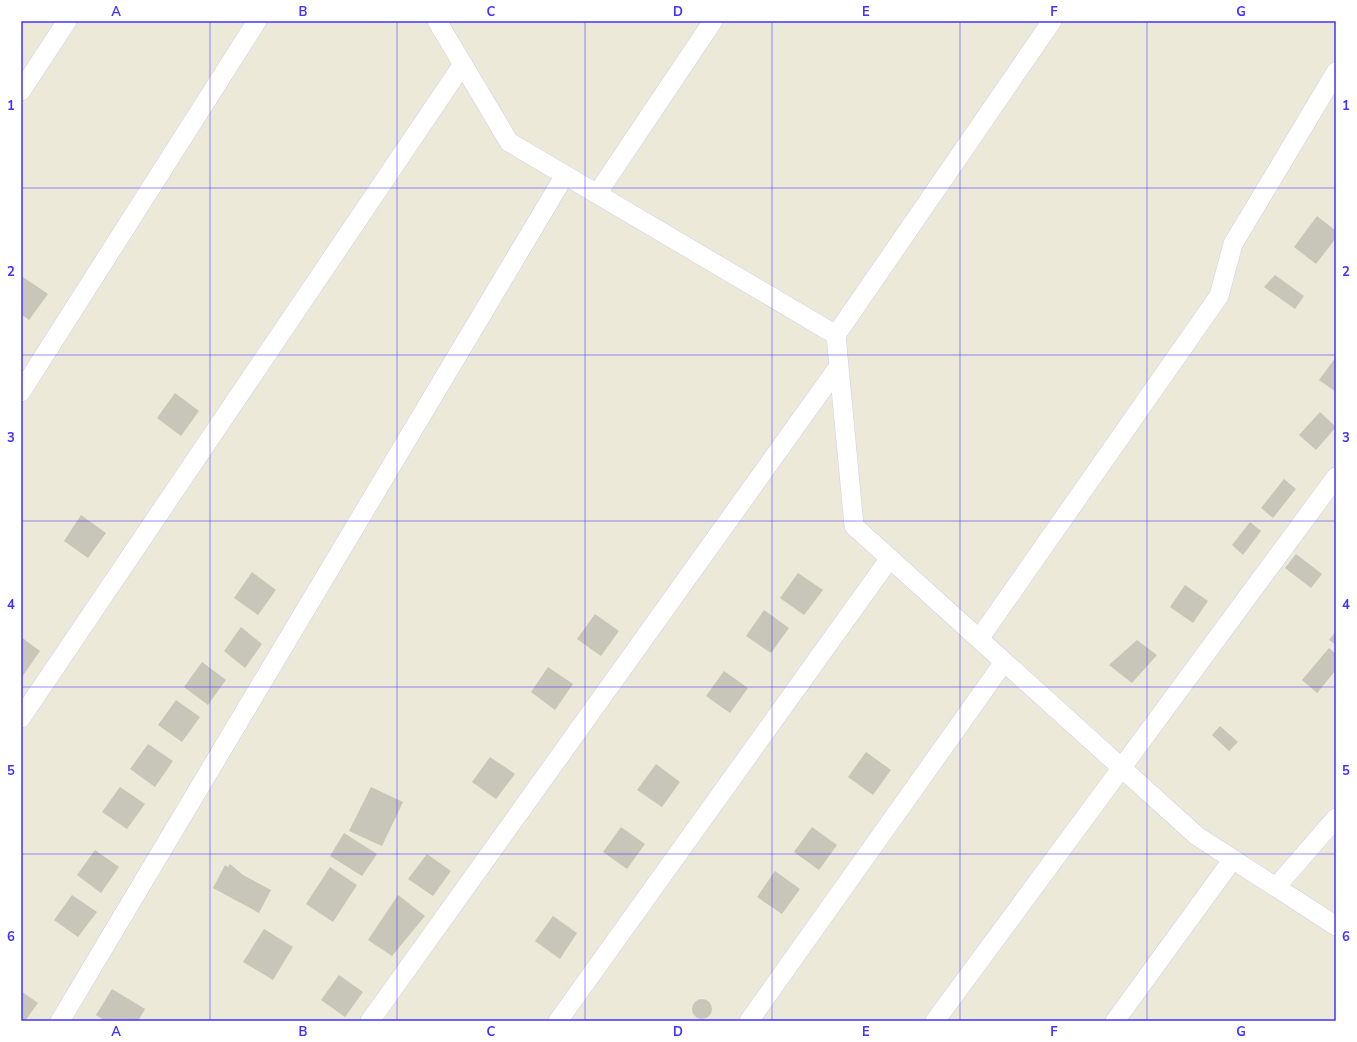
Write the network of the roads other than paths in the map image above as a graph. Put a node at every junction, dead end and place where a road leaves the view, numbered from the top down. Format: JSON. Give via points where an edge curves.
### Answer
{"nodes":[{"id":1,"x":67,"y":21,"type":"edge"},
{"id":2,"x":257,"y":21,"type":"edge"},
{"id":3,"x":437,"y":21,"type":"edge"},
{"id":4,"x":713,"y":21,"type":"edge"},
{"id":5,"x":1052,"y":21,"type":"edge"},
{"id":6,"x":463,"y":64,"type":"junction"},
{"id":7,"x":1336,"y":72,"type":"edge"},
{"id":8,"x":21,"y":91,"type":"edge"},
{"id":9,"x":565,"y":175,"type":"junction"},
{"id":10,"x":597,"y":194,"type":"junction"},
{"id":11,"x":836,"y":335,"type":"junction"},
{"id":12,"x":839,"y":366,"type":"junction"},
{"id":13,"x":21,"y":392,"type":"edge"},
{"id":14,"x":1336,"y":477,"type":"edge"},
{"id":15,"x":890,"y":558,"type":"junction"},
{"id":16,"x":979,"y":639,"type":"junction"},
{"id":17,"x":1004,"y":662,"type":"junction"},
{"id":18,"x":21,"y":718,"type":"edge"},
{"id":19,"x":1121,"y":768,"type":"junction"},
{"id":20,"x":1336,"y":818,"type":"edge"},
{"id":21,"x":1233,"y":859,"type":"junction"},
{"id":22,"x":1276,"y":887,"type":"junction"},
{"id":23,"x":1336,"y":926,"type":"edge"},
{"id":24,"x":60,"y":1021,"type":"edge"},
{"id":25,"x":370,"y":1021,"type":"edge"},
{"id":26,"x":558,"y":1021,"type":"edge"},
{"id":27,"x":749,"y":1021,"type":"edge"},
{"id":28,"x":935,"y":1021,"type":"edge"},
{"id":29,"x":1115,"y":1021,"type":"edge"}],
"edges":[{"from":1,"to":8,"type":"street"},
{"from":2,"to":13,"type":"street"},
{"from":3,"to":6,"type":"street"},
{"from":4,"to":10,"type":"street"},
{"from":5,"to":11,"type":"street"},
{"from":6,"to":9,"type":"street","via":[[509,142]]},
{"from":6,"to":18,"type":"street"},
{"from":7,"to":16,"type":"street","via":[[1233,244],[1219,296]]},
{"from":9,"to":10,"type":"street"},
{"from":9,"to":24,"type":"street"},
{"from":10,"to":11,"type":"street"},
{"from":11,"to":12,"type":"street"},
{"from":12,"to":15,"type":"street","via":[[854,526]]},
{"from":12,"to":25,"type":"street"},
{"from":14,"to":19,"type":"street"},
{"from":15,"to":16,"type":"street"},
{"from":15,"to":26,"type":"street"},
{"from":16,"to":17,"type":"street"},
{"from":17,"to":19,"type":"street"},
{"from":17,"to":27,"type":"street"},
{"from":19,"to":21,"type":"street","via":[[1197,836]]},
{"from":19,"to":28,"type":"street"},
{"from":20,"to":22,"type":"street"},
{"from":21,"to":22,"type":"street"},
{"from":21,"to":29,"type":"street"},
{"from":22,"to":23,"type":"street"}]}
